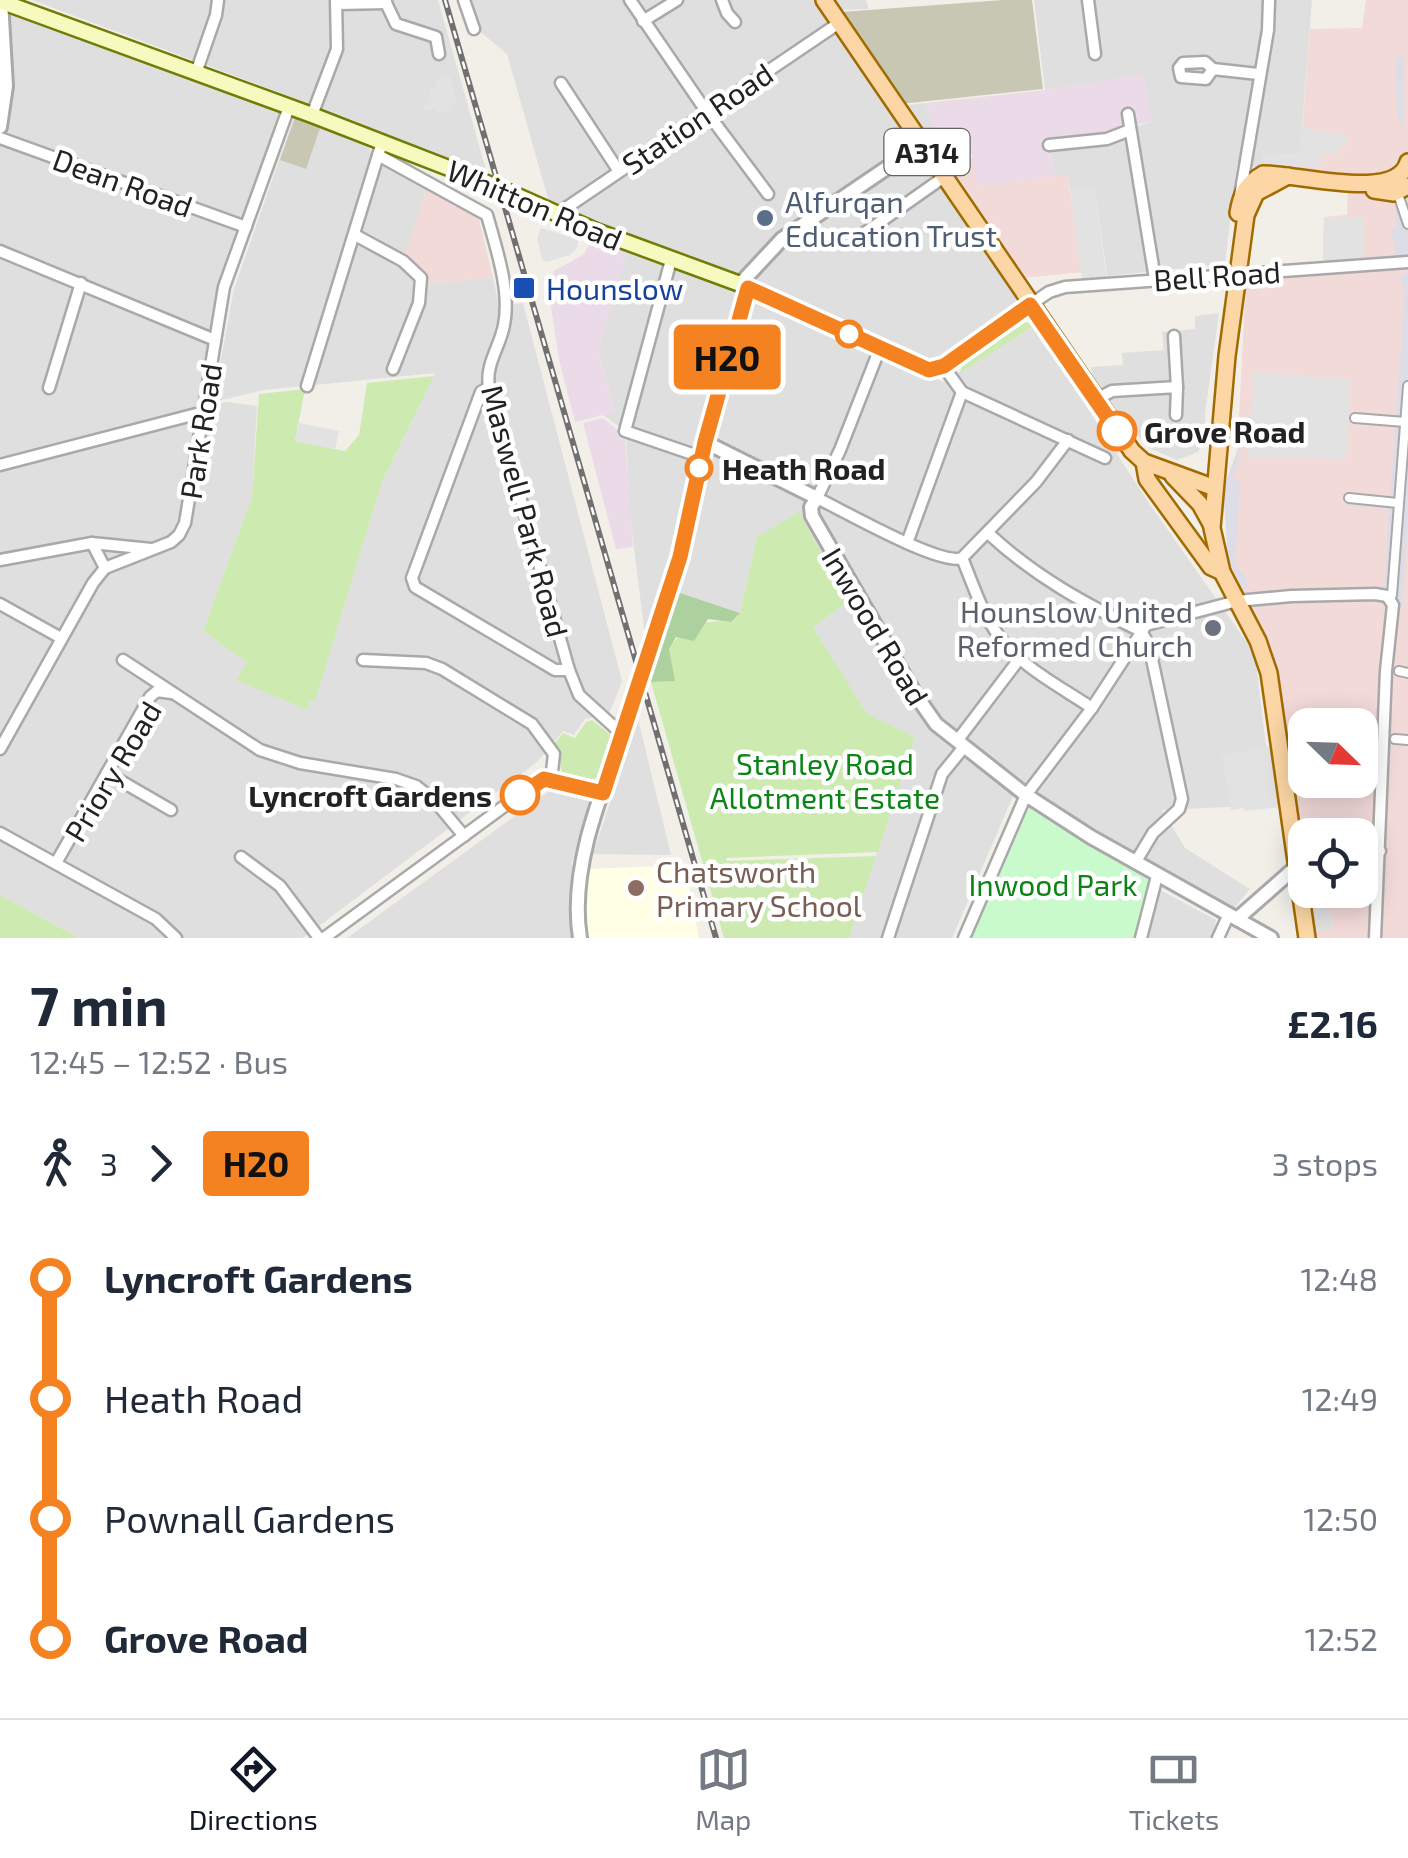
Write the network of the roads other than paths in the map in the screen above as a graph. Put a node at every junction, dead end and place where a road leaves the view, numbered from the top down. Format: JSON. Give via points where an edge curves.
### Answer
{"nodes":[{"id":1,"x":218,"y":0,"type":"edge"},
{"id":2,"x":464,"y":0,"type":"edge"},
{"id":3,"x":630,"y":0,"type":"edge"},
{"id":4,"x":677,"y":0,"type":"edge"},
{"id":5,"x":722,"y":0,"type":"edge"},
{"id":6,"x":824,"y":0,"type":"edge"},
{"id":7,"x":1088,"y":0,"type":"edge"},
{"id":8,"x":1269,"y":0,"type":"edge"},
{"id":9,"x":1,"y":1,"type":"edge"},
{"id":10,"x":336,"y":2,"type":"edge"},
{"id":11,"x":386,"y":2,"type":"edge"},
{"id":12,"x":643,"y":21,"type":"junction"},
{"id":13,"x":735,"y":22,"type":"dead end"},
{"id":14,"x":839,"y":24,"type":"junction"},
{"id":15,"x":474,"y":29,"type":"dead end"},
{"id":16,"x":1106,"y":37,"type":"dead end"},
{"id":17,"x":1093,"y":38,"type":"junction"},
{"id":18,"x":440,"y":54,"type":"dead end"},
{"id":19,"x":1095,"y":54,"type":"dead end"},
{"id":20,"x":1213,"y":69,"type":"dead end"},
{"id":21,"x":196,"y":73,"type":"junction"},
{"id":22,"x":1258,"y":74,"type":"junction"},
{"id":23,"x":561,"y":83,"type":"dead end"},
{"id":24,"x":290,"y":107,"type":"junction"},
{"id":25,"x":706,"y":111,"type":"junction"},
{"id":26,"x":1128,"y":114,"type":"dead end"},
{"id":27,"x":312,"y":115,"type":"junction"},
{"id":28,"x":0,"y":127,"type":"edge"},
{"id":29,"x":1130,"y":130,"type":"junction"},
{"id":30,"x":0,"y":138,"type":"edge"},
{"id":31,"x":922,"y":144,"type":"junction"},
{"id":32,"x":1049,"y":145,"type":"dead end"},
{"id":33,"x":380,"y":149,"type":"junction"},
{"id":34,"x":1408,"y":162,"type":"edge"},
{"id":35,"x":1243,"y":164,"type":"junction"},
{"id":36,"x":618,"y":170,"type":"junction"},
{"id":37,"x":1288,"y":176,"type":"junction"},
{"id":38,"x":944,"y":177,"type":"junction"},
{"id":39,"x":1252,"y":181,"type":"junction"},
{"id":40,"x":1344,"y":182,"type":"junction"},
{"id":41,"x":1404,"y":191,"type":"edge"},
{"id":42,"x":768,"y":194,"type":"dead end"},
{"id":43,"x":1238,"y":209,"type":"junction"},
{"id":44,"x":556,"y":214,"type":"junction"},
{"id":45,"x":1408,"y":224,"type":"edge"},
{"id":46,"x":246,"y":226,"type":"junction"},
{"id":47,"x":863,"y":234,"type":"dead end"},
{"id":48,"x":355,"y":235,"type":"junction"},
{"id":49,"x":0,"y":252,"type":"edge"},
{"id":50,"x":1239,"y":256,"type":"junction"},
{"id":51,"x":671,"y":260,"type":"junction"},
{"id":52,"x":1408,"y":262,"type":"edge"},
{"id":53,"x":1237,"y":275,"type":"junction"},
{"id":54,"x":1155,"y":279,"type":"junction"},
{"id":55,"x":81,"y":283,"type":"junction"},
{"id":56,"x":744,"y":286,"type":"junction"},
{"id":57,"x":1030,"y":305,"type":"junction"},
{"id":58,"x":1174,"y":336,"type":"dead end"},
{"id":59,"x":215,"y":340,"type":"junction"},
{"id":60,"x":880,"y":348,"type":"junction"},
{"id":61,"x":944,"y":366,"type":"junction"},
{"id":62,"x":393,"y":369,"type":"dead end"},
{"id":63,"x":307,"y":386,"type":"dead end"},
{"id":64,"x":1408,"y":386,"type":"edge"},
{"id":65,"x":489,"y":387,"type":"junction"},
{"id":66,"x":1177,"y":387,"type":"junction"},
{"id":67,"x":49,"y":388,"type":"dead end"},
{"id":68,"x":962,"y":392,"type":"junction"},
{"id":69,"x":1095,"y":400,"type":"junction"},
{"id":70,"x":1407,"y":406,"type":"edge"},
{"id":71,"x":204,"y":412,"type":"junction"},
{"id":72,"x":1176,"y":416,"type":"dead end"},
{"id":73,"x":1355,"y":418,"type":"dead end"},
{"id":74,"x":1404,"y":422,"type":"junction"},
{"id":75,"x":1068,"y":440,"type":"junction"},
{"id":76,"x":705,"y":442,"type":"junction"},
{"id":77,"x":1220,"y":448,"type":"junction"},
{"id":78,"x":702,"y":458,"type":"junction"},
{"id":79,"x":1105,"y":458,"type":"dead end"},
{"id":80,"x":1144,"y":462,"type":"junction"},
{"id":81,"x":0,"y":465,"type":"edge"},
{"id":82,"x":1170,"y":475,"type":"junction"},
{"id":83,"x":1215,"y":490,"type":"junction"},
{"id":84,"x":818,"y":498,"type":"junction"},
{"id":85,"x":1349,"y":498,"type":"dead end"},
{"id":86,"x":1398,"y":503,"type":"junction"},
{"id":87,"x":1212,"y":528,"type":"junction"},
{"id":88,"x":988,"y":534,"type":"junction"},
{"id":89,"x":907,"y":542,"type":"junction"},
{"id":90,"x":92,"y":543,"type":"junction"},
{"id":91,"x":151,"y":549,"type":"junction"},
{"id":92,"x":962,"y":558,"type":"junction"},
{"id":93,"x":0,"y":560,"type":"edge"},
{"id":94,"x":105,"y":568,"type":"junction"},
{"id":95,"x":1222,"y":572,"type":"junction"},
{"id":96,"x":1392,"y":596,"type":"dead end"},
{"id":97,"x":1237,"y":602,"type":"junction"},
{"id":98,"x":0,"y":604,"type":"edge"},
{"id":99,"x":1141,"y":631,"type":"junction"},
{"id":100,"x":61,"y":638,"type":"junction"},
{"id":101,"x":1020,"y":658,"type":"junction"},
{"id":102,"x":123,"y":660,"type":"dead end"},
{"id":103,"x":363,"y":660,"type":"dead end"},
{"id":104,"x":569,"y":670,"type":"junction"},
{"id":105,"x":175,"y":694,"type":"junction"},
{"id":106,"x":1092,"y":708,"type":"junction"},
{"id":107,"x":623,"y":734,"type":"junction"},
{"id":108,"x":1395,"y":739,"type":"dead end"},
{"id":109,"x":1408,"y":740,"type":"edge"},
{"id":110,"x":961,"y":744,"type":"junction"},
{"id":111,"x":0,"y":749,"type":"edge"},
{"id":112,"x":107,"y":773,"type":"junction"},
{"id":113,"x":552,"y":780,"type":"junction"},
{"id":114,"x":603,"y":793,"type":"junction"},
{"id":115,"x":1026,"y":795,"type":"junction"},
{"id":116,"x":171,"y":810,"type":"dead end"},
{"id":117,"x":1295,"y":818,"type":"edge"},
{"id":118,"x":0,"y":833,"type":"edge"},
{"id":119,"x":464,"y":836,"type":"junction"},
{"id":120,"x":1380,"y":852,"type":"joint"},
{"id":121,"x":241,"y":857,"type":"dead end"},
{"id":122,"x":56,"y":863,"type":"junction"},
{"id":123,"x":1135,"y":863,"type":"junction"},
{"id":124,"x":1288,"y":873,"type":"edge"},
{"id":125,"x":1157,"y":876,"type":"junction"},
{"id":126,"x":1302,"y":908,"type":"edge"},
{"id":127,"x":1233,"y":918,"type":"junction"},
{"id":128,"x":176,"y":938,"type":"edge"},
{"id":129,"x":322,"y":938,"type":"edge"},
{"id":130,"x":580,"y":938,"type":"edge"},
{"id":131,"x":888,"y":938,"type":"edge"},
{"id":132,"x":964,"y":938,"type":"edge"},
{"id":133,"x":1141,"y":938,"type":"edge"},
{"id":134,"x":1218,"y":938,"type":"edge"},
{"id":135,"x":1272,"y":938,"type":"edge"},
{"id":136,"x":1307,"y":938,"type":"edge"},
{"id":137,"x":1375,"y":938,"type":"edge"}],
"edges":[{"from":1,"to":21,"type":"street"},
{"from":2,"to":15,"type":"street"},
{"from":3,"to":12,"type":"street"},
{"from":4,"to":12,"type":"street"},
{"from":5,"to":13,"type":"street"},
{"from":6,"to":14,"type":"main road","number":"A314"},
{"from":7,"to":17,"type":"street"},
{"from":8,"to":22,"type":"street"},
{"from":9,"to":21,"type":"main road","name":"Whitton Road"},
{"from":9,"to":28,"type":"street","via":[[6,86]]},
{"from":10,"to":11,"type":"street"},
{"from":10,"to":27,"type":"street","via":[[337,49]]},
{"from":11,"to":18,"type":"street","via":[[396,24],[436,37]]},
{"from":12,"to":25,"type":"street"},
{"from":14,"to":25,"type":"street","name":"Station Road"},
{"from":14,"to":31,"type":"main road","number":"A314"},
{"from":16,"to":17,"type":"street"},
{"from":17,"to":19,"type":"street"},
{"from":20,"to":22,"type":"street"},
{"from":21,"to":24,"type":"main road","name":"Whitton Road"},
{"from":22,"to":35,"type":"street"},
{"from":23,"to":36,"type":"street"},
{"from":24,"to":27,"type":"main road","name":"Whitton Road"},
{"from":24,"to":46,"type":"street","name":"Park Road"},
{"from":25,"to":36,"type":"street","name":"Station Road"},
{"from":25,"to":42,"type":"street"},
{"from":26,"to":29,"type":"street"},
{"from":27,"to":33,"type":"main road","name":"Whitton Road"},
{"from":29,"to":32,"type":"street"},
{"from":29,"to":54,"type":"street"},
{"from":30,"to":46,"type":"street","name":"Dean Road"},
{"from":31,"to":38,"type":"main road","number":"A314"},
{"from":31,"to":56,"type":"street","via":[[782,239]]},
{"from":33,"to":44,"type":"main road","name":"Whitton Road","bridge":true,"via":[[482,181]]},
{"from":33,"to":48,"type":"street"},
{"from":33,"to":65,"type":"street","name":"Maswell Park Road","via":[[488,215],[506,307]]},
{"from":34,"to":40,"type":"main road","via":[[1392,181]]},
{"from":35,"to":39,"type":"street"},
{"from":35,"to":43,"type":"street"},
{"from":36,"to":44,"type":"street","name":"Station Road"},
{"from":37,"to":39,"type":"main road","via":[[1263,174]]},
{"from":37,"to":40,"type":"main road"},
{"from":37,"to":50,"type":"main road","via":[[1266,185],[1249,204]]},
{"from":38,"to":47,"type":"street"},
{"from":38,"to":57,"type":"main road","number":"A314"},
{"from":39,"to":43,"type":"main road"},
{"from":40,"to":41,"type":"main road"},
{"from":41,"to":45,"type":"street"},
{"from":43,"to":50,"type":"main road"},
{"from":44,"to":51,"type":"main road","name":"Whitton Road"},
{"from":46,"to":59,"type":"street","name":"Park Road","via":[[224,287]]},
{"from":48,"to":62,"type":"street","via":[[421,278],[419,303]]},
{"from":48,"to":63,"type":"street"},
{"from":49,"to":55,"type":"street"},
{"from":50,"to":53,"type":"main road"},
{"from":51,"to":56,"type":"main road","name":"Whitton Road"},
{"from":51,"to":78,"type":"street","via":[[625,431]]},
{"from":52,"to":53,"type":"street","name":"Bell Road"},
{"from":53,"to":54,"type":"street","name":"Bell Road"},
{"from":53,"to":77,"type":"main road"},
{"from":54,"to":57,"type":"street","name":"Bell Road","via":[[1065,288]]},
{"from":55,"to":59,"type":"street"},
{"from":55,"to":67,"type":"street"},
{"from":56,"to":60,"type":"main road","name":"Whitton Road"},
{"from":56,"to":76,"type":"street"},
{"from":57,"to":61,"type":"main road"},
{"from":57,"to":69,"type":"main road","number":"A314"},
{"from":58,"to":66,"type":"street"},
{"from":59,"to":71,"type":"street","name":"Park Road"},
{"from":60,"to":61,"type":"main road","name":"Whitton Road","via":[[929,370]]},
{"from":60,"to":84,"type":"street"},
{"from":61,"to":68,"type":"street"},
{"from":64,"to":70,"type":"street"},
{"from":65,"to":104,"type":"street","name":"Maswell Park Road"},
{"from":65,"to":104,"type":"street","via":[[481,392],[412,578],[415,587],[556,670]]},
{"from":66,"to":69,"type":"street","via":[[1112,391]]},
{"from":66,"to":72,"type":"street"},
{"from":68,"to":75,"type":"street"},
{"from":68,"to":89,"type":"street"},
{"from":69,"to":80,"type":"main road","number":"A314"},
{"from":70,"to":74,"type":"street"},
{"from":71,"to":81,"type":"street"},
{"from":71,"to":91,"type":"street","name":"Park Road","via":[[185,523],[171,542]]},
{"from":73,"to":74,"type":"street"},
{"from":74,"to":86,"type":"street"},
{"from":75,"to":79,"type":"street"},
{"from":75,"to":88,"type":"street"},
{"from":76,"to":78,"type":"street"},
{"from":76,"to":84,"type":"street"},
{"from":77,"to":82,"type":"main road","via":[[1204,468]]},
{"from":77,"to":83,"type":"main road"},
{"from":78,"to":107,"type":"street","bridge":true,"via":[[680,557]]},
{"from":80,"to":82,"type":"main road","number":"A314"},
{"from":80,"to":95,"type":"main road","number":"A314","via":[[1147,479],[1210,567]]},
{"from":82,"to":83,"type":"main road"},
{"from":82,"to":87,"type":"main road","number":"A314","via":[[1200,504]]},
{"from":83,"to":87,"type":"main road"},
{"from":84,"to":89,"type":"street"},
{"from":84,"to":110,"type":"street","name":"Inwood Road","via":[[812,516],[824,537],[922,704]]},
{"from":85,"to":86,"type":"street"},
{"from":86,"to":96,"type":"street"},
{"from":87,"to":95,"type":"main road"},
{"from":88,"to":92,"type":"street"},
{"from":88,"to":99,"type":"street","via":[[1066,594]]},
{"from":89,"to":92,"type":"street","via":[[946,560]]},
{"from":90,"to":91,"type":"street"},
{"from":90,"to":93,"type":"street"},
{"from":90,"to":94,"type":"street"},
{"from":91,"to":94,"type":"street","name":"Park Road"},
{"from":92,"to":101,"type":"street","via":[[999,638]]},
{"from":94,"to":100,"type":"street"},
{"from":95,"to":97,"type":"main road"},
{"from":97,"to":99,"type":"street","via":[[1153,622]]},
{"from":97,"to":117,"type":"main road","via":[[1269,673]]},
{"from":97,"to":120,"type":"street","via":[[1382,594],[1393,605]]},
{"from":98,"to":100,"type":"street"},
{"from":99,"to":106,"type":"street"},
{"from":99,"to":123,"type":"street","via":[[1182,799]]},
{"from":100,"to":111,"type":"street"},
{"from":101,"to":106,"type":"street"},
{"from":101,"to":110,"type":"street"},
{"from":102,"to":105,"type":"street"},
{"from":103,"to":113,"type":"street","via":[[442,669],[532,724],[554,754]]},
{"from":104,"to":107,"type":"street","name":"Maswell Park Road","via":[[579,695]]},
{"from":105,"to":112,"type":"street","name":"Priory Road","via":[[150,697]]},
{"from":105,"to":119,"type":"street","via":[[260,750],[416,786]]},
{"from":106,"to":115,"type":"street"},
{"from":107,"to":114,"type":"street"},
{"from":108,"to":109,"type":"street"},
{"from":110,"to":115,"type":"street","name":"Inwood Road"},
{"from":110,"to":131,"type":"street","via":[[942,774]]},
{"from":112,"to":116,"type":"street"},
{"from":112,"to":122,"type":"street","name":"Priory Road"},
{"from":113,"to":114,"type":"street"},
{"from":113,"to":119,"type":"street","via":[[540,780]]},
{"from":114,"to":130,"type":"street","via":[[576,894]]},
{"from":115,"to":123,"type":"street","name":"Inwood Road"},
{"from":115,"to":132,"type":"street"},
{"from":118,"to":122,"type":"street"},
{"from":119,"to":129,"type":"street"},
{"from":120,"to":137,"type":"street"},
{"from":121,"to":129,"type":"street","via":[[280,886]]},
{"from":122,"to":128,"type":"street","via":[[156,919]]},
{"from":123,"to":125,"type":"street","name":"Inwood Road"},
{"from":124,"to":127,"type":"street"},
{"from":125,"to":127,"type":"street","name":"Inwood Road"},
{"from":125,"to":133,"type":"street"},
{"from":126,"to":136,"type":"main road"},
{"from":127,"to":134,"type":"street"},
{"from":127,"to":135,"type":"street","name":"Inwood Road"}]}
